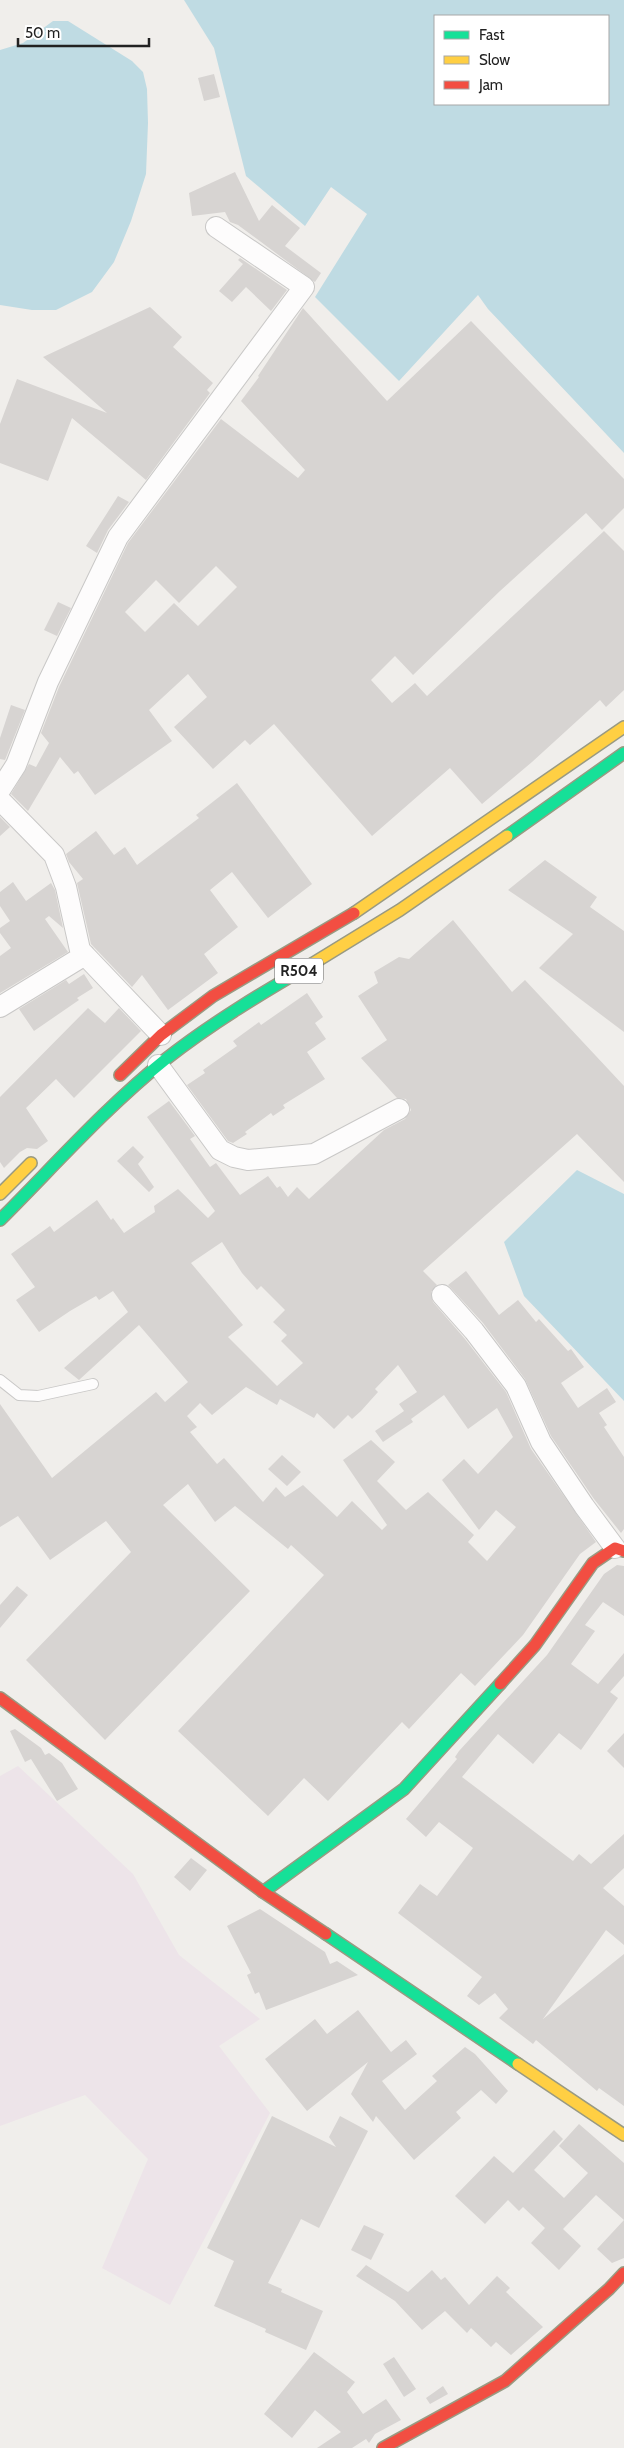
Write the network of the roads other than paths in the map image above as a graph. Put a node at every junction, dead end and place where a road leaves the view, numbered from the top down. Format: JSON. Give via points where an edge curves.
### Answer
{"nodes":[{"id":1,"x":216,"y":227,"type":"dead end"},
{"id":2,"x":624,"y":727,"type":"edge"},
{"id":3,"x":624,"y":753,"type":"edge"},
{"id":4,"x":0,"y":790,"type":"edge"},
{"id":5,"x":0,"y":800,"type":"edge"},
{"id":6,"x":387,"y":891,"type":"junction"},
{"id":7,"x":400,"y":910,"type":"junction"},
{"id":8,"x":85,"y":956,"type":"junction"},
{"id":9,"x":0,"y":1006,"type":"edge"},
{"id":10,"x":161,"y":1035,"type":"junction"},
{"id":11,"x":158,"y":1065,"type":"junction"},
{"id":12,"x":110,"y":1085,"type":"dead end"},
{"id":13,"x":398,"y":1109,"type":"dead end"},
{"id":14,"x":43,"y":1152,"type":"dead end"},
{"id":15,"x":0,"y":1194,"type":"edge"},
{"id":16,"x":0,"y":1220,"type":"edge"},
{"id":17,"x":442,"y":1295,"type":"dead end"},
{"id":18,"x":0,"y":1380,"type":"edge"},
{"id":19,"x":93,"y":1384,"type":"dead end"},
{"id":20,"x":620,"y":1549,"type":"edge"},
{"id":21,"x":0,"y":1698,"type":"edge"},
{"id":22,"x":263,"y":1892,"type":"junction"},
{"id":23,"x":624,"y":2135,"type":"edge"},
{"id":24,"x":624,"y":2273,"type":"edge"},
{"id":25,"x":383,"y":2448,"type":"edge"}],
"edges":[{"from":1,"to":4,"type":"street","via":[[304,287],[118,537],[48,682],[16,765]]},
{"from":2,"to":6,"type":"street","number":"R504"},
{"from":3,"to":7,"type":"street","number":"R504"},
{"from":5,"to":8,"type":"street","via":[[54,855],[66,886],[80,950]]},
{"from":6,"to":7,"type":"street"},
{"from":6,"to":10,"type":"street","number":"R504","via":[[213,996]]},
{"from":7,"to":11,"type":"street","number":"R504","via":[[207,1028]]},
{"from":8,"to":9,"type":"street"},
{"from":8,"to":10,"type":"street"},
{"from":10,"to":12,"type":"street","number":"R504"},
{"from":11,"to":13,"type":"street","via":[[220,1150],[248,1160],[314,1154]]},
{"from":11,"to":16,"type":"street","number":"R504"},
{"from":14,"to":15,"type":"street"},
{"from":17,"to":20,"type":"street","via":[[516,1386],[541,1442],[584,1506]]},
{"from":18,"to":19,"type":"lane","via":[[19,1395],[38,1396]]},
{"from":20,"to":22,"type":"street","via":[[593,1563],[535,1645],[404,1789]]},
{"from":21,"to":22,"type":"street"},
{"from":22,"to":23,"type":"street"},
{"from":24,"to":25,"type":"street","via":[[505,2381]]}]}
